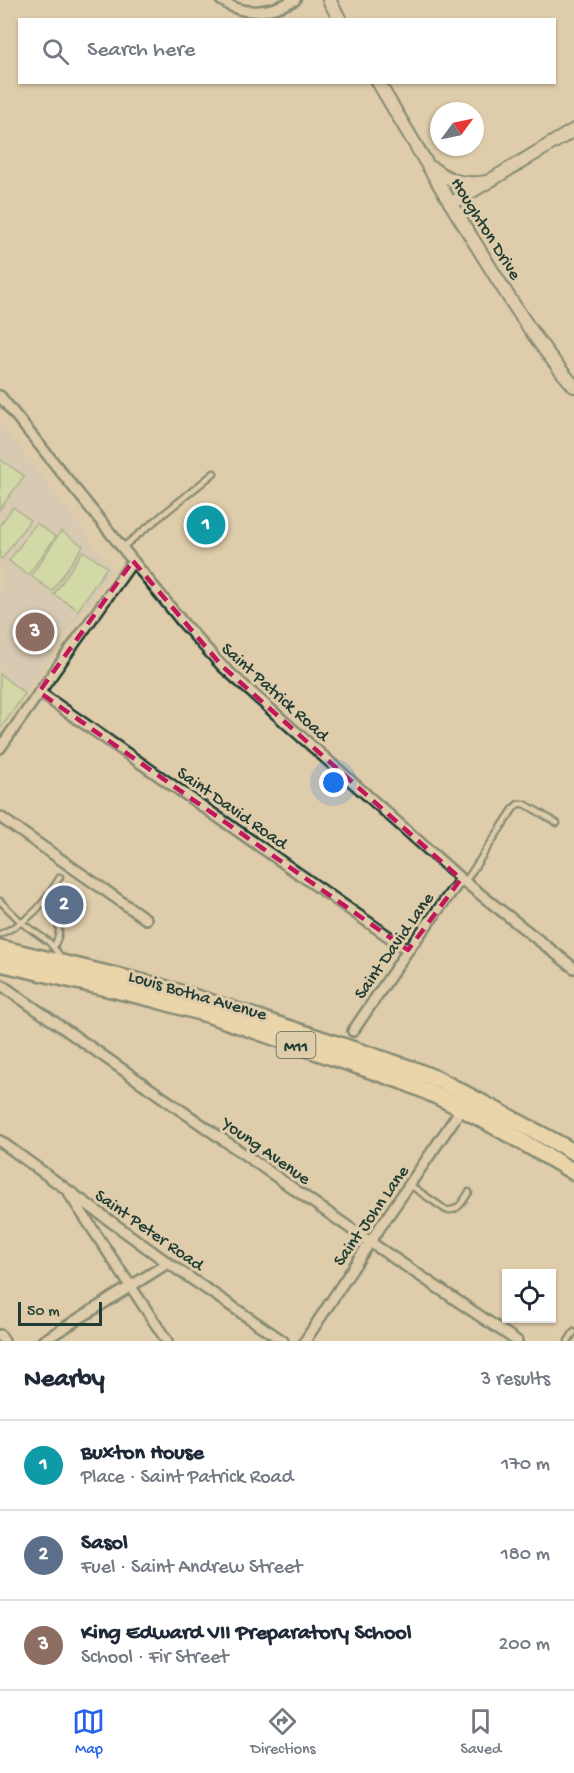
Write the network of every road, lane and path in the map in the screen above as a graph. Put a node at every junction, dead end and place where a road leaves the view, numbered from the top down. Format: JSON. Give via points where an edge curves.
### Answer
{"nodes":[{"id":1,"x":221,"y":0,"type":"edge"},
{"id":2,"x":295,"y":0,"type":"edge"},
{"id":3,"x":328,"y":0,"type":"edge"},
{"id":4,"x":339,"y":18,"type":"edge"},
{"id":5,"x":379,"y":84,"type":"edge"},
{"id":6,"x":574,"y":130,"type":"edge"},
{"id":7,"x":428,"y":166,"type":"junction"},
{"id":8,"x":493,"y":180,"type":"junction"},
{"id":9,"x":451,"y":204,"type":"junction"},
{"id":10,"x":574,"y":386,"type":"edge"},
{"id":11,"x":0,"y":396,"type":"edge"},
{"id":12,"x":214,"y":473,"type":"dead end"},
{"id":13,"x":122,"y":548,"type":"junction"},
{"id":14,"x":133,"y":561,"type":"junction"},
{"id":15,"x":39,"y":692,"type":"junction"},
{"id":16,"x":0,"y":748,"type":"edge"},
{"id":17,"x":0,"y":817,"type":"edge"},
{"id":18,"x":557,"y":823,"type":"dead end"},
{"id":19,"x":60,"y":877,"type":"dead end"},
{"id":20,"x":462,"y":881,"type":"junction"},
{"id":21,"x":0,"y":901,"type":"edge"},
{"id":22,"x":146,"y":920,"type":"dead end"},
{"id":23,"x":22,"y":923,"type":"junction"},
{"id":24,"x":58,"y":925,"type":"dead end"},
{"id":25,"x":0,"y":934,"type":"edge"},
{"id":26,"x":54,"y":947,"type":"junction"},
{"id":27,"x":0,"y":948,"type":"edge"},
{"id":28,"x":408,"y":950,"type":"junction"},
{"id":29,"x":0,"y":963,"type":"edge"},
{"id":30,"x":66,"y":964,"type":"junction"},
{"id":31,"x":574,"y":968,"type":"edge"},
{"id":32,"x":0,"y":984,"type":"edge"},
{"id":33,"x":353,"y":1031,"type":"dead end"},
{"id":34,"x":462,"y":1108,"type":"junction"},
{"id":35,"x":0,"y":1141,"type":"edge"},
{"id":36,"x":574,"y":1152,"type":"edge"},
{"id":37,"x":574,"y":1172,"type":"edge"},
{"id":38,"x":410,"y":1185,"type":"junction"},
{"id":39,"x":65,"y":1188,"type":"junction"},
{"id":40,"x":469,"y":1192,"type":"dead end"},
{"id":41,"x":370,"y":1242,"type":"junction"},
{"id":42,"x":168,"y":1263,"type":"junction"},
{"id":43,"x":131,"y":1286,"type":"junction"},
{"id":44,"x":574,"y":1332,"type":"edge"},
{"id":45,"x":0,"y":1335,"type":"edge"},
{"id":46,"x":4,"y":1341,"type":"edge"},
{"id":47,"x":43,"y":1341,"type":"edge"},
{"id":48,"x":167,"y":1341,"type":"edge"},
{"id":49,"x":283,"y":1341,"type":"edge"},
{"id":50,"x":305,"y":1341,"type":"edge"},
{"id":51,"x":517,"y":1341,"type":"edge"},
{"id":52,"x":568,"y":1341,"type":"edge"}],
"edges":[{"from":1,"to":2,"type":"street","via":[[247,11],[268,10]]},
{"from":3,"to":4,"type":"street"},
{"from":5,"to":7,"type":"street","name":"Houghton Drive"},
{"from":6,"to":8,"type":"street"},
{"from":7,"to":8,"type":"street","via":[[460,183]]},
{"from":7,"to":9,"type":"street","name":"Houghton Drive"},
{"from":8,"to":9,"type":"street"},
{"from":9,"to":10,"type":"street","name":"Houghton Drive","via":[[533,335]]},
{"from":11,"to":13,"type":"street","name":"Saint Patrick Road"},
{"from":12,"to":13,"type":"lane"},
{"from":13,"to":14,"type":"street","name":"Saint Patrick Road"},
{"from":14,"to":15,"type":"street"},
{"from":14,"to":20,"type":"street","name":"Saint Patrick Road","via":[[222,666]]},
{"from":15,"to":16,"type":"street"},
{"from":15,"to":28,"type":"street","name":"Saint David Road"},
{"from":17,"to":22,"type":"street"},
{"from":18,"to":20,"type":"lane","via":[[525,804],[518,804]]},
{"from":19,"to":23,"type":"lane","via":[[40,911]]},
{"from":20,"to":28,"type":"street","name":"Saint David Lane"},
{"from":20,"to":31,"type":"street","name":"Saint Patrick Road"},
{"from":21,"to":23,"type":"lane"},
{"from":23,"to":25,"type":"lane"},
{"from":23,"to":26,"type":"lane"},
{"from":24,"to":26,"type":"lane"},
{"from":26,"to":30,"type":"lane"},
{"from":27,"to":30,"type":"main road","name":"Louis Botha Avenue","number":"M11"},
{"from":28,"to":33,"type":"street","name":"Saint David Lane"},
{"from":29,"to":34,"type":"main road","name":"Louis Botha Avenue","number":"M11","via":[[210,1015],[405,1082]]},
{"from":30,"to":36,"type":"main road","name":"Louis Botha Avenue","number":"M11","via":[[157,986],[412,1069]]},
{"from":32,"to":41,"type":"street","name":"Young Avenue"},
{"from":34,"to":37,"type":"main road","name":"Louis Botha Avenue","number":"M11"},
{"from":34,"to":38,"type":"street","name":"Saint John Lane"},
{"from":35,"to":39,"type":"street","name":"Saint Peter Road"},
{"from":38,"to":40,"type":"lane","via":[[450,1211],[457,1209]]},
{"from":38,"to":41,"type":"street","name":"Saint John Lane"},
{"from":39,"to":42,"type":"street","name":"Saint Peter Road"},
{"from":39,"to":43,"type":"street"},
{"from":41,"to":50,"type":"street","name":"Saint John Lane"},
{"from":41,"to":51,"type":"street","name":"Young Avenue"},
{"from":42,"to":43,"type":"street"},
{"from":42,"to":49,"type":"street","name":"Saint Peter Road"},
{"from":43,"to":47,"type":"street"},
{"from":43,"to":48,"type":"street"},
{"from":44,"to":52,"type":"lane"},
{"from":45,"to":46,"type":"street"}]}
